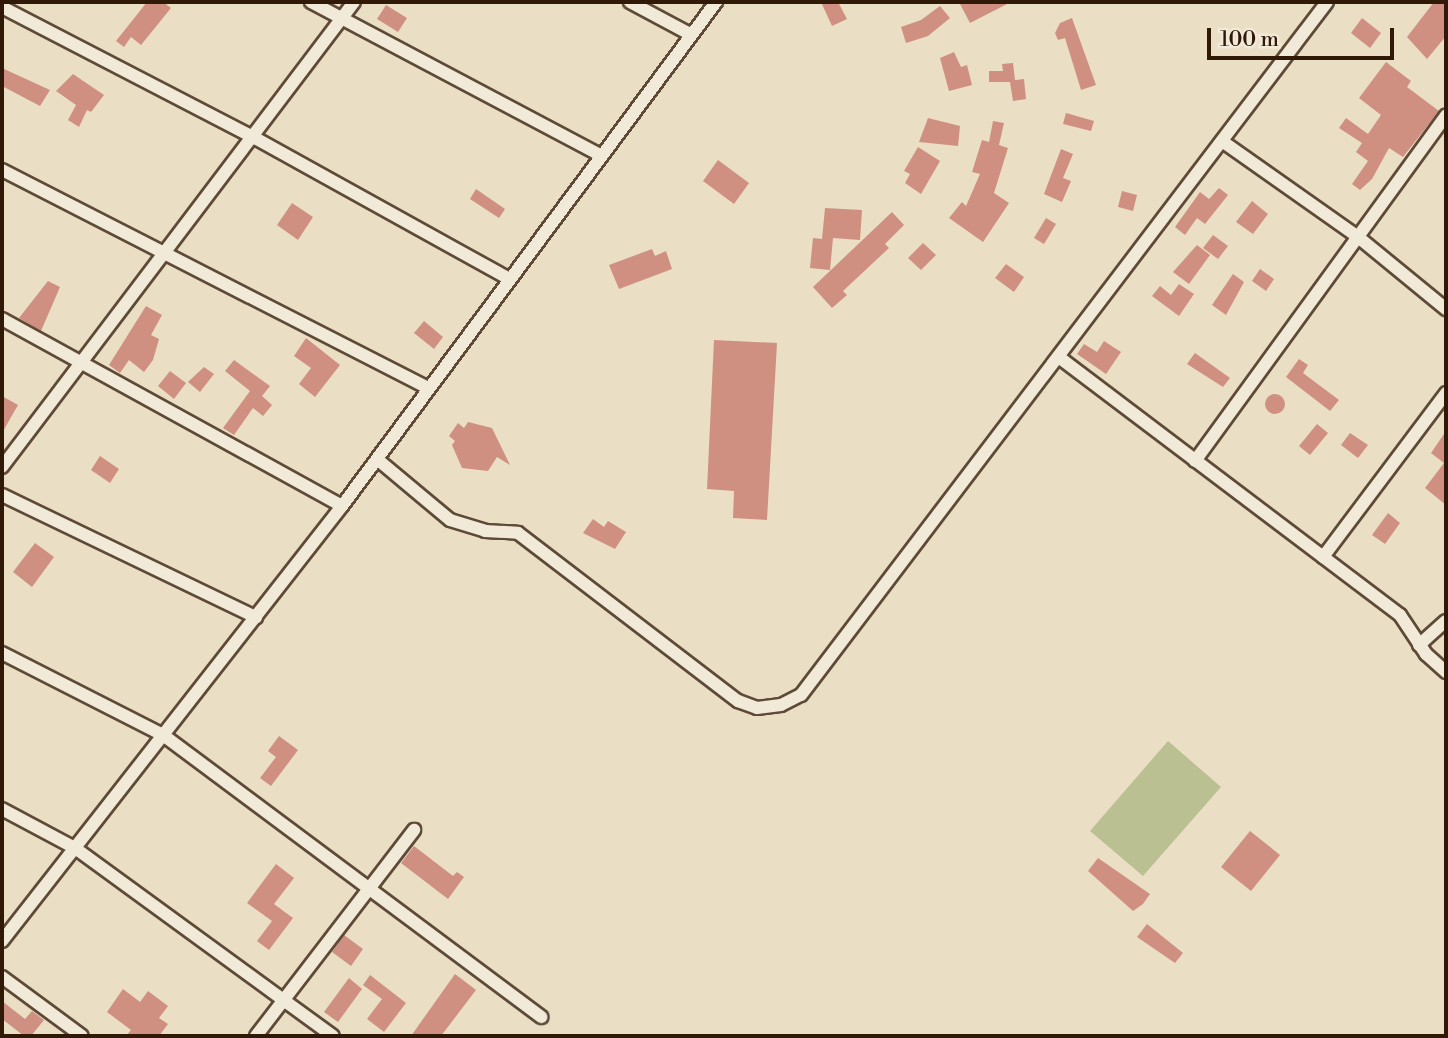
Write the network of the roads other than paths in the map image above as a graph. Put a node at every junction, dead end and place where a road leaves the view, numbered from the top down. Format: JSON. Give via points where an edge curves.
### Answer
{"nodes":[{"id":1,"x":310,"y":2,"type":"edge"},
{"id":2,"x":354,"y":2,"type":"edge"},
{"id":3,"x":630,"y":2,"type":"edge"},
{"id":4,"x":716,"y":2,"type":"edge"},
{"id":5,"x":1327,"y":2,"type":"edge"},
{"id":6,"x":2,"y":7,"type":"edge"},
{"id":7,"x":342,"y":18,"type":"junction"},
{"id":8,"x":690,"y":34,"type":"junction"},
{"id":9,"x":1446,"y":116,"type":"edge"},
{"id":10,"x":255,"y":138,"type":"junction"},
{"id":11,"x":1222,"y":141,"type":"junction"},
{"id":12,"x":600,"y":155,"type":"junction"},
{"id":13,"x":2,"y":170,"type":"edge"},
{"id":14,"x":1358,"y":237,"type":"junction"},
{"id":15,"x":165,"y":254,"type":"junction"},
{"id":16,"x":508,"y":278,"type":"junction"},
{"id":17,"x":1446,"y":309,"type":"edge"},
{"id":18,"x":2,"y":319,"type":"edge"},
{"id":19,"x":1060,"y":358,"type":"junction"},
{"id":20,"x":82,"y":361,"type":"junction"},
{"id":21,"x":428,"y":388,"type":"junction"},
{"id":22,"x":1446,"y":393,"type":"edge"},
{"id":23,"x":377,"y":459,"type":"junction"},
{"id":24,"x":1195,"y":461,"type":"junction"},
{"id":25,"x":2,"y":467,"type":"edge"},
{"id":26,"x":2,"y":495,"type":"edge"},
{"id":27,"x":342,"y":506,"type":"junction"},
{"id":28,"x":1323,"y":557,"type":"junction"},
{"id":29,"x":256,"y":617,"type":"junction"},
{"id":30,"x":1446,"y":621,"type":"edge"},
{"id":31,"x":1419,"y":645,"type":"junction"},
{"id":32,"x":2,"y":653,"type":"edge"},
{"id":33,"x":1446,"y":672,"type":"edge"},
{"id":34,"x":163,"y":735,"type":"junction"},
{"id":35,"x":2,"y":809,"type":"edge"},
{"id":36,"x":414,"y":830,"type":"dead end"},
{"id":37,"x":75,"y":848,"type":"junction"},
{"id":38,"x":369,"y":888,"type":"junction"},
{"id":39,"x":2,"y":941,"type":"edge"},
{"id":40,"x":2,"y":977,"type":"edge"},
{"id":41,"x":284,"y":1000,"type":"junction"},
{"id":42,"x":542,"y":1017,"type":"dead end"},
{"id":43,"x":82,"y":1036,"type":"edge"},
{"id":44,"x":256,"y":1036,"type":"edge"},
{"id":45,"x":333,"y":1036,"type":"edge"}],
"edges":[{"from":1,"to":7,"type":"street"},
{"from":2,"to":7,"type":"street"},
{"from":3,"to":8,"type":"street"},
{"from":4,"to":8,"type":"street"},
{"from":5,"to":11,"type":"street"},
{"from":6,"to":10,"type":"street"},
{"from":7,"to":10,"type":"street"},
{"from":7,"to":12,"type":"street"},
{"from":8,"to":12,"type":"street"},
{"from":9,"to":14,"type":"street"},
{"from":10,"to":15,"type":"street"},
{"from":10,"to":16,"type":"street"},
{"from":11,"to":14,"type":"street"},
{"from":11,"to":19,"type":"street"},
{"from":12,"to":16,"type":"street"},
{"from":13,"to":15,"type":"street"},
{"from":14,"to":17,"type":"street"},
{"from":14,"to":24,"type":"street"},
{"from":15,"to":20,"type":"street"},
{"from":15,"to":21,"type":"street"},
{"from":16,"to":21,"type":"street"},
{"from":18,"to":20,"type":"street"},
{"from":19,"to":23,"type":"street","via":[[801,695],[781,705],[757,708],[738,701],[518,533],[485,531],[450,520]]},
{"from":19,"to":24,"type":"street"},
{"from":20,"to":25,"type":"street"},
{"from":20,"to":27,"type":"street"},
{"from":21,"to":23,"type":"street"},
{"from":22,"to":28,"type":"street"},
{"from":23,"to":27,"type":"street"},
{"from":24,"to":28,"type":"street"},
{"from":26,"to":29,"type":"street"},
{"from":27,"to":29,"type":"street"},
{"from":28,"to":31,"type":"street","via":[[1399,615]]},
{"from":29,"to":34,"type":"street"},
{"from":30,"to":31,"type":"street"},
{"from":31,"to":33,"type":"street"},
{"from":32,"to":34,"type":"street"},
{"from":34,"to":37,"type":"street"},
{"from":34,"to":38,"type":"street"},
{"from":35,"to":37,"type":"street"},
{"from":36,"to":38,"type":"street"},
{"from":37,"to":39,"type":"street"},
{"from":37,"to":41,"type":"street"},
{"from":38,"to":41,"type":"street"},
{"from":38,"to":42,"type":"street"},
{"from":40,"to":43,"type":"street"},
{"from":41,"to":44,"type":"street"},
{"from":41,"to":45,"type":"street"}]}
